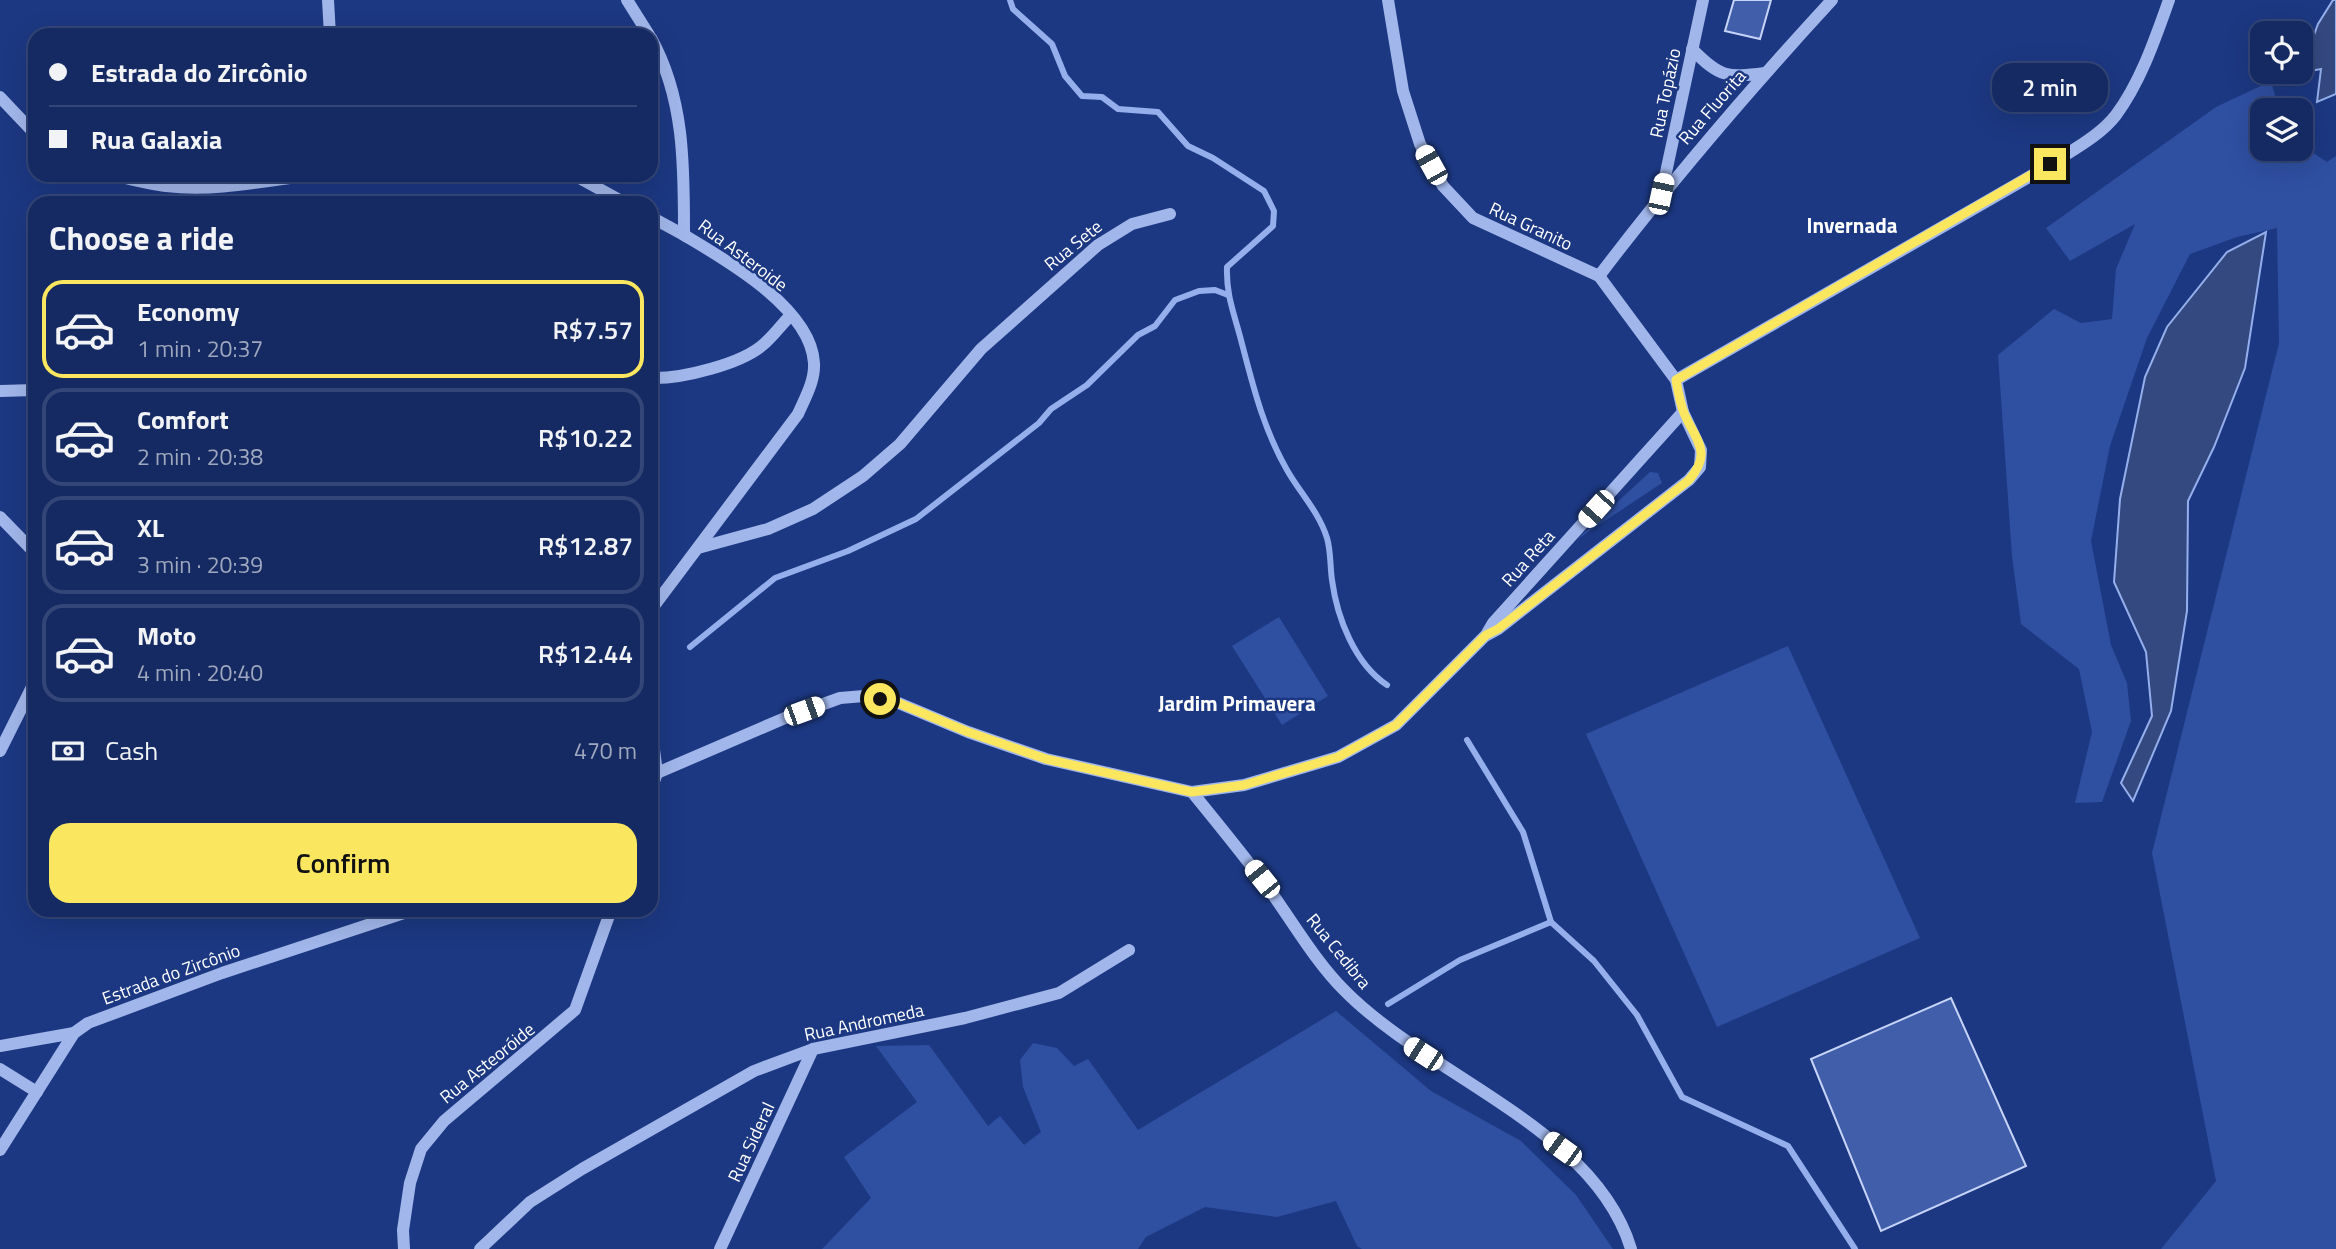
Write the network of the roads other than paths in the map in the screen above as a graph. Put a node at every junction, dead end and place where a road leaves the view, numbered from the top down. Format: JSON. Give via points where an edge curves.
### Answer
{"nodes":[{"id":1,"x":328,"y":0,"type":"edge"},
{"id":2,"x":627,"y":0,"type":"edge"},
{"id":3,"x":1388,"y":0,"type":"edge"},
{"id":4,"x":1703,"y":0,"type":"edge"},
{"id":5,"x":1832,"y":0,"type":"edge"},
{"id":6,"x":2169,"y":0,"type":"edge"},
{"id":7,"x":330,"y":28,"type":"edge"},
{"id":8,"x":644,"y":28,"type":"edge"},
{"id":9,"x":1692,"y":49,"type":"junction"},
{"id":10,"x":658,"y":51,"type":"edge"},
{"id":11,"x":1765,"y":73,"type":"junction"},
{"id":12,"x":0,"y":97,"type":"edge"},
{"id":13,"x":28,"y":127,"type":"edge"},
{"id":14,"x":147,"y":182,"type":"edge"},
{"id":15,"x":257,"y":182,"type":"edge"},
{"id":16,"x":587,"y":182,"type":"edge"},
{"id":17,"x":1661,"y":194,"type":"junction"},
{"id":18,"x":612,"y":196,"type":"edge"},
{"id":19,"x":1170,"y":214,"type":"dead end"},
{"id":20,"x":658,"y":221,"type":"edge"},
{"id":21,"x":684,"y":235,"type":"junction"},
{"id":22,"x":1599,"y":276,"type":"junction"},
{"id":23,"x":791,"y":315,"type":"junction"},
{"id":24,"x":658,"y":378,"type":"edge"},
{"id":25,"x":1676,"y":380,"type":"junction"},
{"id":26,"x":28,"y":390,"type":"edge"},
{"id":27,"x":0,"y":391,"type":"edge"},
{"id":28,"x":1683,"y":412,"type":"junction"},
{"id":29,"x":0,"y":517,"type":"edge"},
{"id":30,"x":28,"y":545,"type":"edge"},
{"id":31,"x":698,"y":548,"type":"junction"},
{"id":32,"x":658,"y":601,"type":"edge"},
{"id":33,"x":1486,"y":635,"type":"junction"},
{"id":34,"x":28,"y":695,"type":"edge"},
{"id":35,"x":0,"y":751,"type":"edge"},
{"id":36,"x":658,"y":773,"type":"edge"},
{"id":37,"x":1192,"y":792,"type":"junction"},
{"id":38,"x":392,"y":917,"type":"edge"},
{"id":39,"x":608,"y":917,"type":"edge"},
{"id":40,"x":1129,"y":950,"type":"dead end"},
{"id":41,"x":74,"y":1032,"type":"junction"},
{"id":42,"x":0,"y":1046,"type":"edge"},
{"id":43,"x":813,"y":1049,"type":"junction"},
{"id":44,"x":0,"y":1069,"type":"edge"},
{"id":45,"x":37,"y":1092,"type":"junction"},
{"id":46,"x":0,"y":1150,"type":"edge"},
{"id":47,"x":404,"y":1249,"type":"edge"},
{"id":48,"x":480,"y":1249,"type":"edge"},
{"id":49,"x":720,"y":1249,"type":"edge"},
{"id":50,"x":1630,"y":1249,"type":"edge"}],
"edges":[{"from":1,"to":7,"type":"street"},
{"from":2,"to":8,"type":"street","name":"Rua Asteroide"},
{"from":3,"to":22,"type":"street","name":"Rua Granito","via":[[1403,91],[1420,144],[1443,186],[1473,218]]},
{"from":4,"to":9,"type":"street","name":"Rua Topázio"},
{"from":5,"to":11,"type":"street","name":"Rua Fluorita"},
{"from":6,"to":25,"type":"street","via":[[2135,81],[2115,116],[2091,138]]},
{"from":9,"to":11,"type":"street","via":[[1721,74]]},
{"from":9,"to":17,"type":"street","name":"Rua Topázio"},
{"from":10,"to":21,"type":"street","name":"Rua Asteroide","via":[[678,114],[684,159]]},
{"from":11,"to":17,"type":"street","name":"Rua Fluorita"},
{"from":12,"to":13,"type":"street"},
{"from":14,"to":15,"type":"street","via":[[192,187]]},
{"from":16,"to":18,"type":"street"},
{"from":17,"to":22,"type":"street","name":"Rua Fluorita"},
{"from":19,"to":31,"type":"street","name":"Rua Sete","via":[[1114,233],[1009,322],[900,444],[863,476],[813,509],[768,529]]},
{"from":20,"to":21,"type":"street"},
{"from":21,"to":23,"type":"street","name":"Rua Asteroide","via":[[769,292]]},
{"from":22,"to":25,"type":"street","name":"Rua Granito"},
{"from":23,"to":24,"type":"street","via":[[763,345],[730,362]]},
{"from":23,"to":31,"type":"street","name":"Rua Asteroide","via":[[807,340],[814,361],[813,379],[798,414]]},
{"from":25,"to":28,"type":"street","name":"Rua Reta"},
{"from":26,"to":27,"type":"street"},
{"from":28,"to":33,"type":"street","name":"Rua Reta"},
{"from":28,"to":33,"type":"street","name":"Rua Reta","via":[[1701,450],[1700,467],[1689,480]]},
{"from":29,"to":30,"type":"street"},
{"from":31,"to":32,"type":"street","name":"Rua Asteroide"},
{"from":33,"to":37,"type":"street","name":"Rua Reta","via":[[1396,725],[1338,757],[1244,785]]},
{"from":34,"to":35,"type":"street"},
{"from":36,"to":37,"type":"street","via":[[785,718],[840,698],[864,696],[896,702],[1046,759]]},
{"from":37,"to":50,"type":"street","name":"Rua Cedibra","via":[[1343,990],[1402,1040],[1562,1149],[1609,1203]]},
{"from":38,"to":41,"type":"street","name":"Estrada do Zircônio","via":[[209,978]]},
{"from":39,"to":47,"type":"street","name":"Rua Asteoróide","via":[[575,1010],[444,1121],[421,1149],[410,1183]]},
{"from":40,"to":43,"type":"street","name":"Rua Andromeda","via":[[1059,993],[965,1018]]},
{"from":41,"to":42,"type":"street","name":"Estrada do Zircônio"},
{"from":41,"to":45,"type":"street"},
{"from":43,"to":48,"type":"street","name":"Rua Andromeda","via":[[754,1071],[582,1169],[530,1202]]},
{"from":43,"to":49,"type":"street","name":"Rua Sideral"},
{"from":44,"to":45,"type":"street"},
{"from":45,"to":46,"type":"street"}]}
